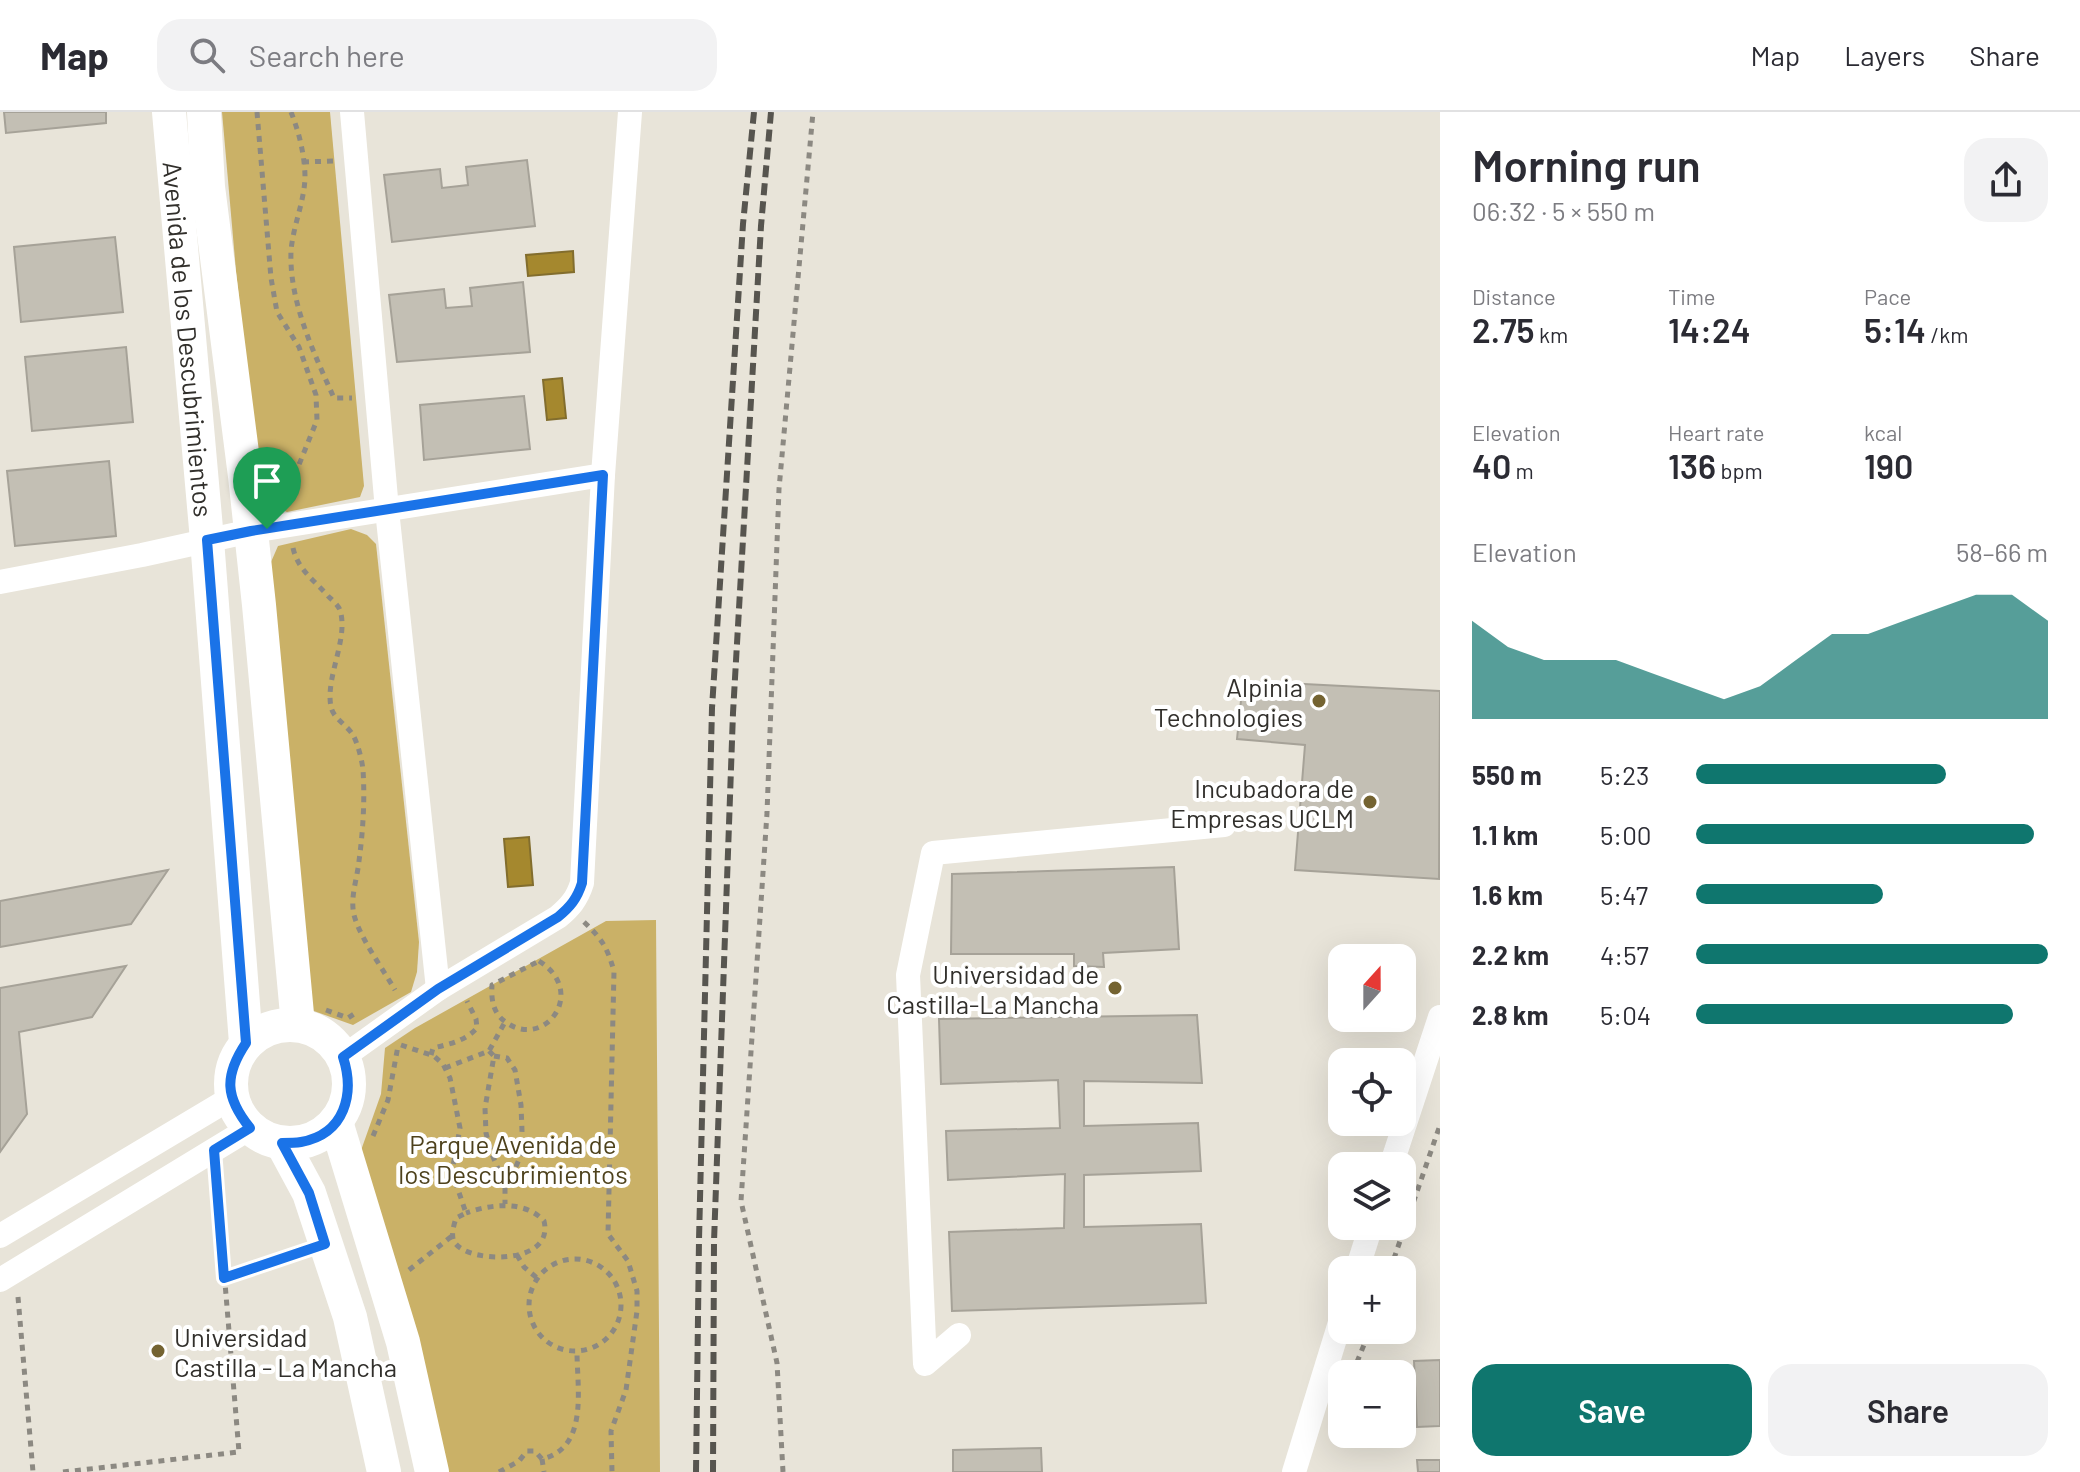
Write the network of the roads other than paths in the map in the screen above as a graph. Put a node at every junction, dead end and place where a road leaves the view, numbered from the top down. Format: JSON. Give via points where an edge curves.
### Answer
{"nodes":[{"id":1,"x":169,"y":112,"type":"edge"},
{"id":2,"x":204,"y":112,"type":"edge"},
{"id":3,"x":352,"y":112,"type":"edge"},
{"id":4,"x":630,"y":112,"type":"edge"},
{"id":5,"x":603,"y":475,"type":"junction"},
{"id":6,"x":387,"y":510,"type":"junction"},
{"id":7,"x":251,"y":531,"type":"junction"},
{"id":8,"x":207,"y":540,"type":"junction"},
{"id":9,"x":0,"y":582,"type":"edge"},
{"id":10,"x":1224,"y":825,"type":"dead end"},
{"id":11,"x":447,"y":984,"type":"junction"},
{"id":12,"x":307,"y":1016,"type":"junction"},
{"id":13,"x":1440,"y":1017,"type":"edge"},
{"id":14,"x":246,"y":1043,"type":"junction"},
{"id":15,"x":343,"y":1057,"type":"junction"},
{"id":16,"x":231,"y":1098,"type":"junction"},
{"id":17,"x":336,"y":1122,"type":"junction"},
{"id":18,"x":250,"y":1128,"type":"junction"},
{"id":19,"x":282,"y":1143,"type":"junction"},
{"id":20,"x":1396,"y":1152,"type":"edge"},
{"id":21,"x":0,"y":1236,"type":"edge"},
{"id":22,"x":5,"y":1277,"type":"edge"},
{"id":23,"x":959,"y":1335,"type":"dead end"},
{"id":24,"x":1333,"y":1344,"type":"edge"},
{"id":25,"x":384,"y":1472,"type":"edge"},
{"id":26,"x":432,"y":1472,"type":"edge"},
{"id":27,"x":1294,"y":1472,"type":"edge"}],
"edges":[{"from":1,"to":8,"type":"street","name":"Avenida de los Descubrimientos"},
{"from":2,"to":7,"type":"street","name":"Avenida de los Descubrimientos","via":[[208,187]]},
{"from":3,"to":6,"type":"street"},
{"from":4,"to":5,"type":"street"},
{"from":5,"to":6,"type":"street"},
{"from":5,"to":11,"type":"street","via":[[578,897],[568,909]]},
{"from":6,"to":7,"type":"street"},
{"from":6,"to":11,"type":"street"},
{"from":7,"to":8,"type":"street"},
{"from":7,"to":12,"type":"street","name":"Avenida de los Descubrimientos"},
{"from":8,"to":9,"type":"street"},
{"from":8,"to":14,"type":"street","name":"Avenida de los Descubrimientos"},
{"from":10,"to":23,"type":"street","via":[[933,853],[908,975],[925,1364]]},
{"from":11,"to":15,"type":"street"},
{"from":12,"to":14,"type":"street","via":[[260,1031]]},
{"from":12,"to":15,"type":"street"},
{"from":13,"to":20,"type":"street"},
{"from":14,"to":16,"type":"street","via":[[232,1069]]},
{"from":15,"to":17,"type":"street","via":[[349,1091]]},
{"from":16,"to":18,"type":"street"},
{"from":16,"to":21,"type":"street"},
{"from":17,"to":19,"type":"street","via":[[312,1139]]},
{"from":17,"to":26,"type":"street","via":[[403,1342]]},
{"from":18,"to":19,"type":"street"},
{"from":18,"to":22,"type":"street"},
{"from":19,"to":25,"type":"street","via":[[309,1193],[350,1317]]},
{"from":24,"to":27,"type":"street"}]}
